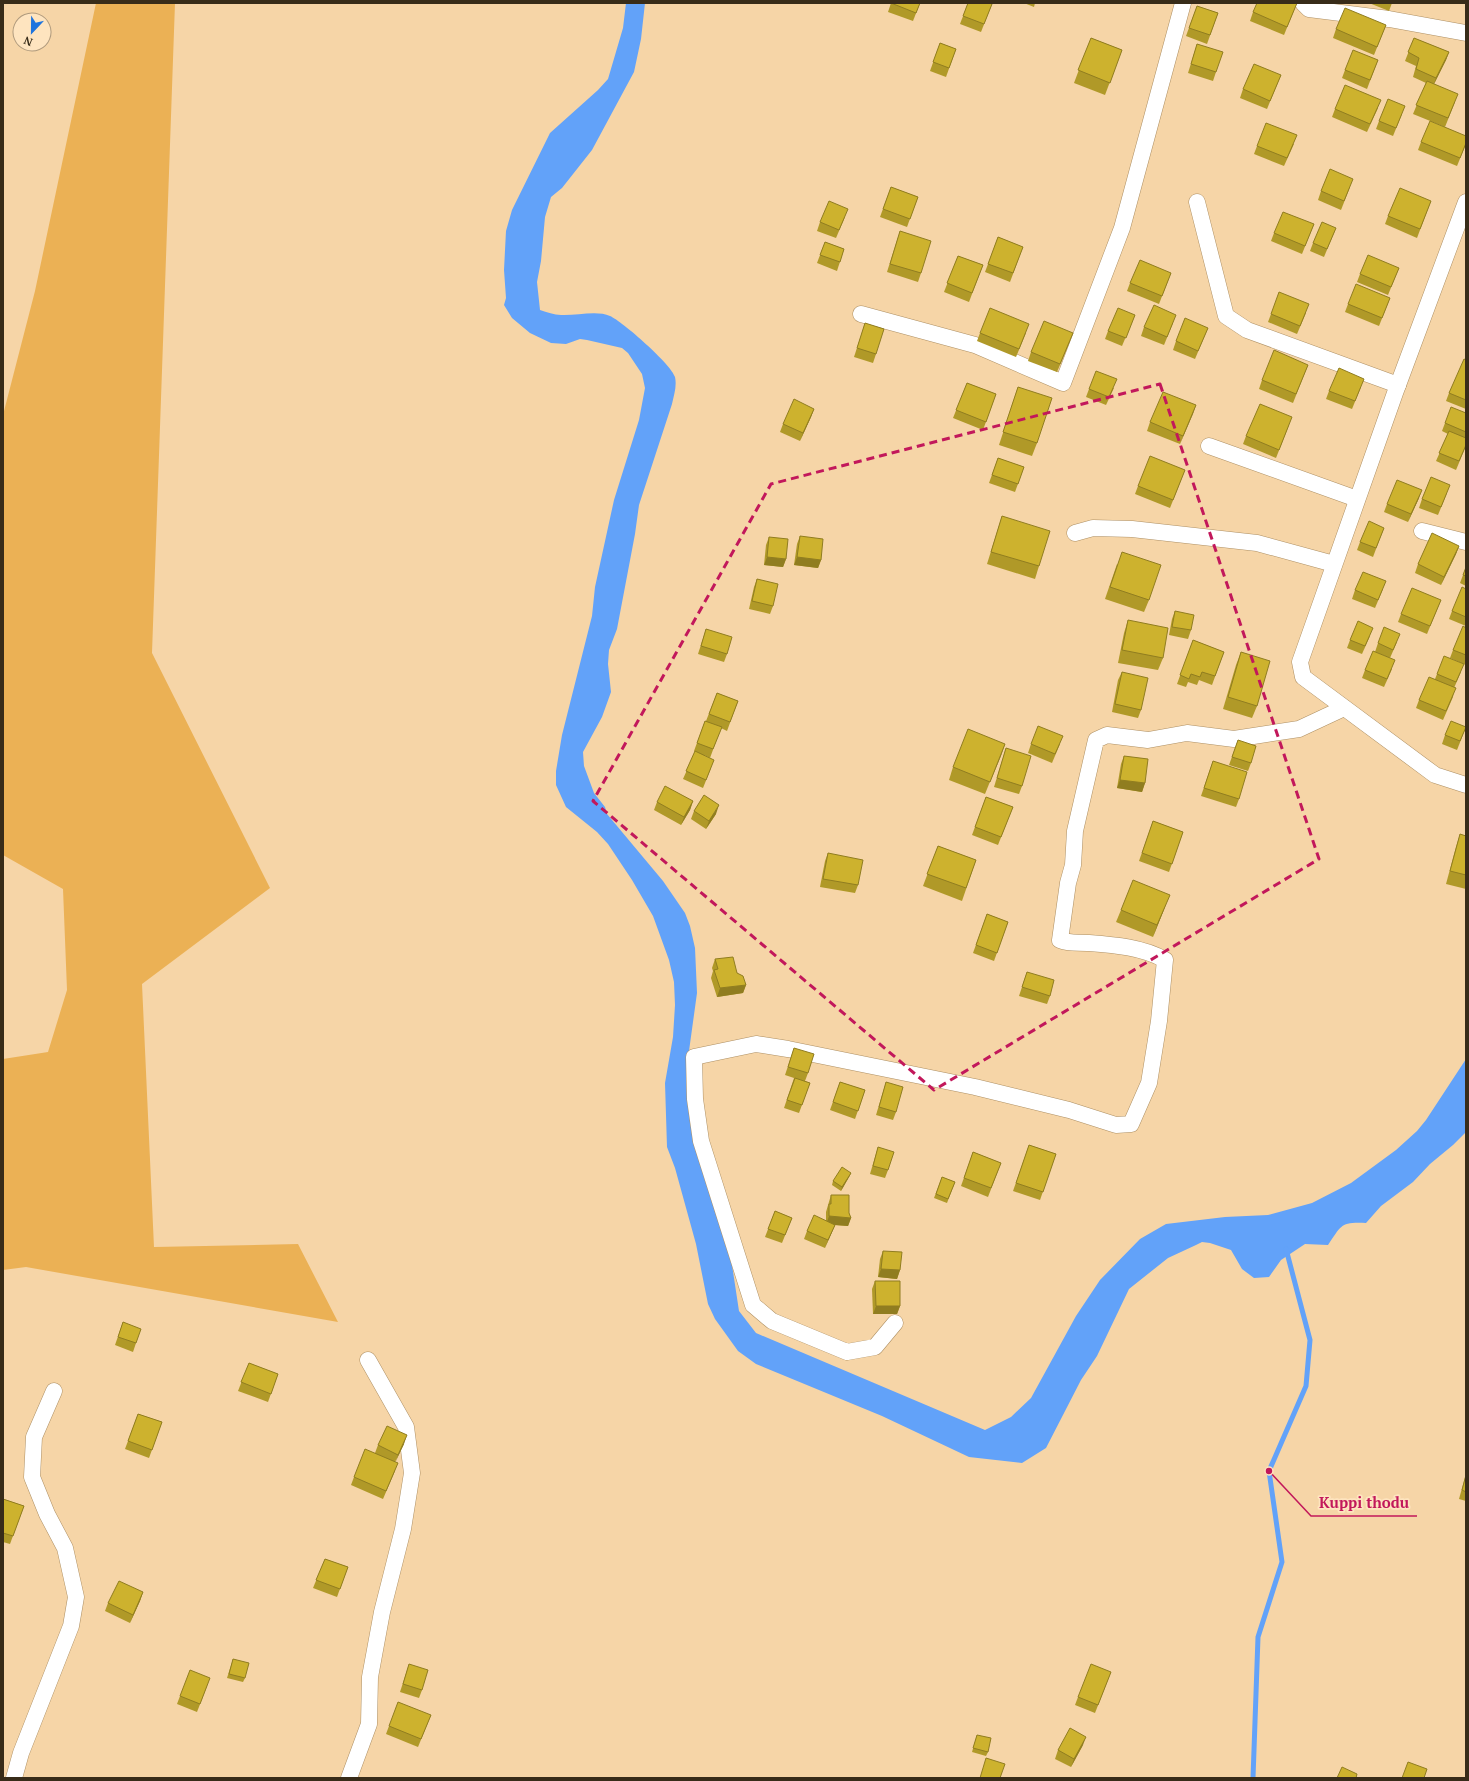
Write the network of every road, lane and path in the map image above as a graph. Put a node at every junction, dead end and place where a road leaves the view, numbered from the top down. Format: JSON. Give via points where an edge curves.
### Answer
{"nodes":[{"id":1,"x":1184,"y":3,"type":"edge"},
{"id":2,"x":1303,"y":3,"type":"edge"},
{"id":3,"x":1466,"y":33,"type":"edge"},
{"id":4,"x":1197,"y":202,"type":"dead end"},
{"id":5,"x":1466,"y":202,"type":"edge"},
{"id":6,"x":861,"y":314,"type":"dead end"},
{"id":7,"x":1398,"y":385,"type":"junction"},
{"id":8,"x":1210,"y":446,"type":"dead end"},
{"id":9,"x":1357,"y":499,"type":"junction"},
{"id":10,"x":1422,"y":531,"type":"dead end"},
{"id":11,"x":1075,"y":534,"type":"dead end"},
{"id":12,"x":1466,"y":542,"type":"edge"},
{"id":13,"x":1334,"y":564,"type":"junction"},
{"id":14,"x":1344,"y":708,"type":"junction"},
{"id":15,"x":1466,"y":785,"type":"edge"},
{"id":16,"x":895,"y":1324,"type":"dead end"},
{"id":17,"x":368,"y":1360,"type":"dead end"},
{"id":18,"x":54,"y":1392,"type":"dead end"},
{"id":19,"x":14,"y":1778,"type":"edge"},
{"id":20,"x":349,"y":1778,"type":"edge"}],
"edges":[{"from":1,"to":6,"type":"street","via":[[1122,228],[1063,383],[975,345]]},
{"from":2,"to":3,"type":"street","via":[[1310,9],[1389,18]]},
{"from":4,"to":7,"type":"street","via":[[1226,316],[1247,330]]},
{"from":5,"to":7,"type":"street"},
{"from":7,"to":9,"type":"street"},
{"from":8,"to":9,"type":"street"},
{"from":9,"to":13,"type":"street"},
{"from":10,"to":12,"type":"street"},
{"from":11,"to":13,"type":"street","via":[[1093,528],[1132,529],[1257,544]]},
{"from":13,"to":14,"type":"street","via":[[1300,662],[1303,677]]},
{"from":14,"to":15,"type":"street","via":[[1435,775]]},
{"from":14,"to":16,"type":"street","via":[[1299,729],[1234,739],[1187,733],[1148,740],[1107,735],[1096,740],[1075,831],[1073,865],[1060,940],[1069,943],[1086,942],[1125,947],[1151,952],[1165,960],[1149,1083],[1131,1124],[1116,1125],[1069,1110],[975,1087],[756,1044],[694,1057],[700,1141],[753,1305],[772,1321],[847,1352],[875,1347]]},
{"from":17,"to":20,"type":"street","via":[[406,1427],[412,1473],[403,1529],[382,1612],[370,1677],[369,1724]]},
{"from":18,"to":19,"type":"street","via":[[34,1437],[32,1477],[65,1548],[76,1597],[71,1626],[21,1753]]}]}
